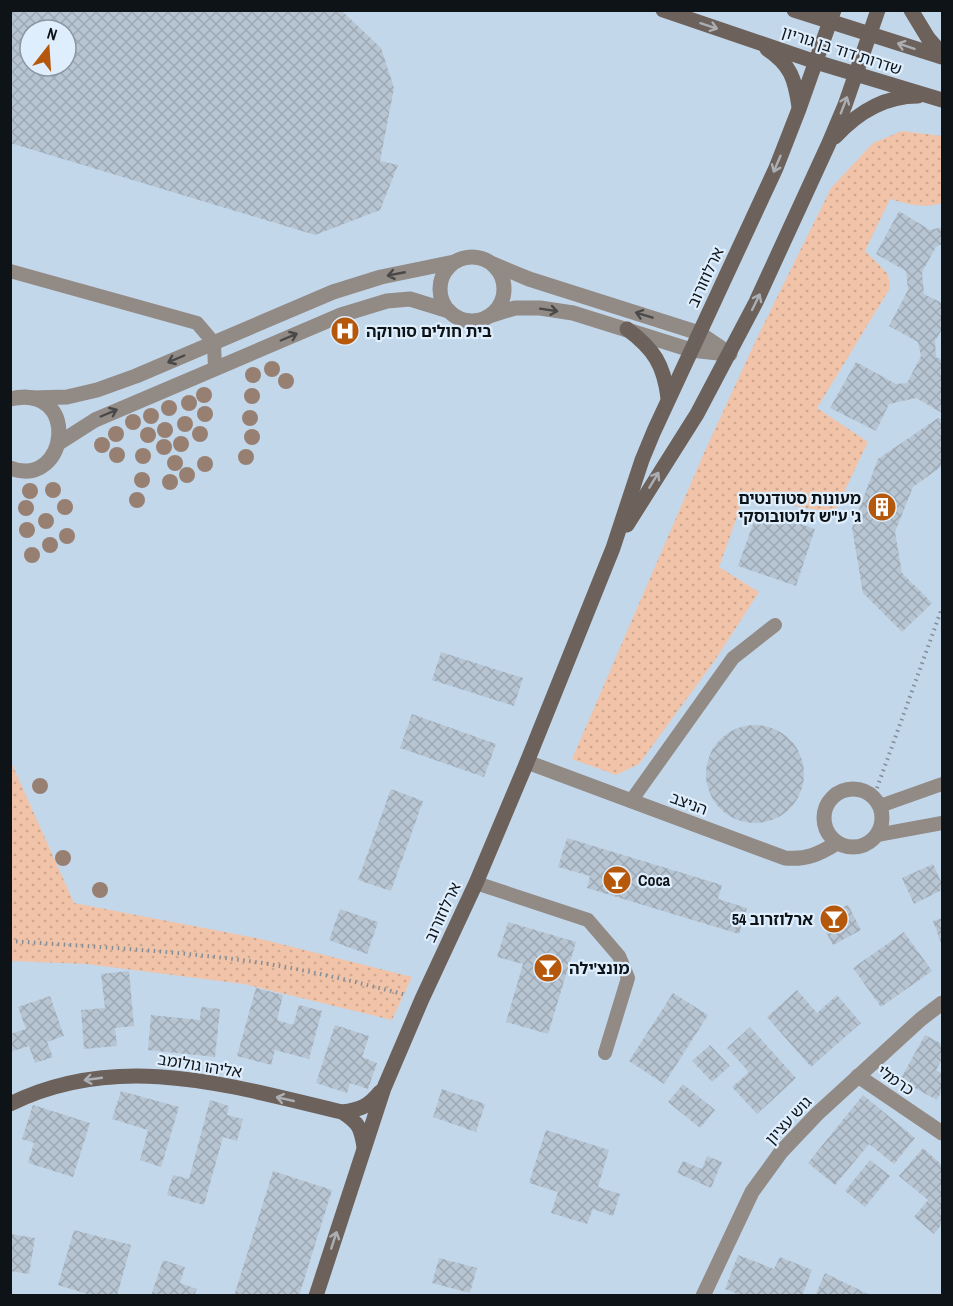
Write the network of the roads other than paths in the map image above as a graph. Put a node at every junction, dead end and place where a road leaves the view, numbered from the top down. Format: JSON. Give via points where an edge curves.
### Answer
{"nodes":[{"id":1,"x":663,"y":10,"type":"edge"},
{"id":2,"x":795,"y":10,"type":"edge"},
{"id":3,"x":878,"y":10,"type":"edge"},
{"id":4,"x":911,"y":10,"type":"edge"},
{"id":5,"x":832,"y":16,"type":"edge"},
{"id":6,"x":870,"y":34,"type":"junction"},
{"id":7,"x":754,"y":41,"type":"junction"},
{"id":8,"x":942,"y":55,"type":"edge"},
{"id":9,"x":816,"y":62,"type":"junction"},
{"id":10,"x":856,"y":74,"type":"junction"},
{"id":11,"x":927,"y":96,"type":"junction"},
{"id":12,"x":942,"y":100,"type":"edge"},
{"id":13,"x":800,"y":110,"type":"junction"},
{"id":14,"x":829,"y":143,"type":"junction"},
{"id":15,"x":454,"y":262,"type":"junction"},
{"id":16,"x":493,"y":264,"type":"junction"},
{"id":17,"x":10,"y":271,"type":"edge"},
{"id":18,"x":449,"y":311,"type":"junction"},
{"id":19,"x":492,"y":315,"type":"junction"},
{"id":20,"x":627,"y":329,"type":"junction"},
{"id":21,"x":699,"y":333,"type":"junction"},
{"id":22,"x":214,"y":343,"type":"junction"},
{"id":23,"x":691,"y":350,"type":"junction"},
{"id":24,"x":730,"y":354,"type":"junction"},
{"id":25,"x":216,"y":369,"type":"junction"},
{"id":26,"x":33,"y":398,"type":"junction"},
{"id":27,"x":668,"y":398,"type":"junction"},
{"id":28,"x":10,"y":399,"type":"edge"},
{"id":29,"x":59,"y":443,"type":"junction"},
{"id":30,"x":18,"y":469,"type":"edge"},
{"id":31,"x":10,"y":476,"type":"edge"},
{"id":32,"x":613,"y":548,"type":"junction"},
{"id":33,"x":775,"y":625,"type":"dead end"},
{"id":34,"x":527,"y":762,"type":"junction"},
{"id":35,"x":942,"y":784,"type":"edge"},
{"id":36,"x":631,"y":801,"type":"junction"},
{"id":37,"x":877,"y":802,"type":"junction"},
{"id":38,"x":942,"y":823,"type":"edge"},
{"id":39,"x":877,"y":835,"type":"junction"},
{"id":40,"x":837,"y":843,"type":"junction"},
{"id":41,"x":476,"y":884,"type":"junction"},
{"id":42,"x":942,"y":1004,"type":"edge"},
{"id":43,"x":604,"y":1053,"type":"dead end"},
{"id":44,"x":858,"y":1076,"type":"junction"},
{"id":45,"x":384,"y":1088,"type":"junction"},
{"id":46,"x":10,"y":1104,"type":"edge"},
{"id":47,"x":342,"y":1112,"type":"junction"},
{"id":48,"x":942,"y":1133,"type":"edge"},
{"id":49,"x":364,"y":1147,"type":"junction"},
{"id":50,"x":316,"y":1296,"type":"edge"},
{"id":51,"x":703,"y":1296,"type":"edge"}],
"edges":[{"from":1,"to":7,"type":"street","name":"שדרות דוד בן גוריון","one_way":true},
{"from":2,"to":5,"type":"street","name":"שדרות דוד בן גוריון"},
{"from":3,"to":6,"type":"street","name":"ארלוזורוב"},
{"from":4,"to":8,"type":"street"},
{"from":5,"to":6,"type":"street","name":"שדרות דוד בן גוריון"},
{"from":5,"to":9,"type":"street","name":"ארלוזורוב"},
{"from":8,"to":6,"type":"street","name":"שדרות דוד בן גוריון","one_way":true},
{"from":6,"to":10,"type":"street","name":"ארלוזורוב"},
{"from":7,"to":9,"type":"street","name":"שדרות דוד בן גוריון"},
{"from":7,"to":13,"type":"street","via":[[786,64]]},
{"from":9,"to":10,"type":"street","name":"שדרות דוד בן גוריון"},
{"from":9,"to":13,"type":"street","name":"ארלוזורוב"},
{"from":10,"to":11,"type":"street","name":"שדרות דוד בן גוריון"},
{"from":14,"to":10,"type":"street","name":"ארלוזורוב","one_way":true},
{"from":11,"to":12,"type":"street","name":"שדרות דוד בן גוריון"},
{"from":11,"to":14,"type":"street","via":[[892,99],[873,106]]},
{"from":13,"to":21,"type":"street","name":"ארלוזורוב","one_way":true},
{"from":24,"to":14,"type":"street","name":"ארלוזורוב","one_way":true},
{"from":15,"to":16,"type":"street","via":[[475,257]]},
{"from":15,"to":18,"type":"street","via":[[441,281],[442,302]]},
{"from":15,"to":22,"type":"street","one_way":true,"via":[[381,277],[333,292]]},
{"from":16,"to":19,"type":"street","via":[[501,273],[505,295]]},
{"from":21,"to":16,"type":"street","one_way":true},
{"from":17,"to":22,"type":"lane","via":[[197,323]]},
{"from":18,"to":19,"type":"street","via":[[470,322]]},
{"from":25,"to":18,"type":"street","one_way":true,"via":[[341,315],[387,301],[410,298]]},
{"from":19,"to":20,"type":"street","one_way":true,"via":[[515,308],[540,308]]},
{"from":20,"to":23,"type":"street"},
{"from":20,"to":27,"type":"street","via":[[646,343],[657,359]]},
{"from":21,"to":23,"type":"street","name":"ארלוזורוב"},
{"from":21,"to":24,"type":"street"},
{"from":22,"to":25,"type":"lane"},
{"from":22,"to":26,"type":"street","one_way":true,"via":[[97,390],[67,397]]},
{"from":23,"to":24,"type":"street"},
{"from":23,"to":27,"type":"street","name":"ארלוזורוב"},
{"from":32,"to":24,"type":"street","name":"ארלוזורוב","one_way":true},
{"from":29,"to":25,"type":"street","one_way":true,"via":[[95,420]]},
{"from":26,"to":28,"type":"street"},
{"from":26,"to":29,"type":"street","via":[[44,403],[58,420]]},
{"from":27,"to":32,"type":"street","name":"ארלוזורוב","via":[[642,460]]},
{"from":29,"to":30,"type":"street","via":[[47,462],[37,468]]},
{"from":30,"to":31,"type":"street"},
{"from":32,"to":34,"type":"street","name":"ארלוזורוב"},
{"from":33,"to":36,"type":"lane","via":[[733,658]]},
{"from":34,"to":36,"type":"street","name":"הניצב"},
{"from":34,"to":41,"type":"street","name":"ארלוזורוב"},
{"from":35,"to":37,"type":"lane"},
{"from":36,"to":40,"type":"street","name":"הניצב","via":[[785,858],[801,859]]},
{"from":37,"to":39,"type":"street","via":[[882,816]]},
{"from":37,"to":40,"type":"street","via":[[863,790],[853,788],[834,795],[827,803],[824,824]]},
{"from":38,"to":39,"type":"lane"},
{"from":39,"to":40,"type":"street","via":[[857,847]]},
{"from":41,"to":43,"type":"lane","via":[[588,921],[619,956],[628,978]]},
{"from":41,"to":45,"type":"street","name":"ארלוזורוב"},
{"from":42,"to":44,"type":"street","name":"גוש עציון"},
{"from":44,"to":48,"type":"street","name":"כרמלי"},
{"from":44,"to":51,"type":"street","name":"גוש עציון","via":[[781,1152],[752,1192]]},
{"from":45,"to":47,"type":"street","via":[[366,1106]]},
{"from":45,"to":49,"type":"street","name":"ארלוזורוב"},
{"from":47,"to":46,"type":"street","name":"אליהו גולומב","one_way":true,"via":[[240,1088],[151,1075],[75,1082]]},
{"from":47,"to":49,"type":"street","via":[[354,1119],[362,1131]]},
{"from":50,"to":49,"type":"street","name":"ארלוזורוב","one_way":true}]}
